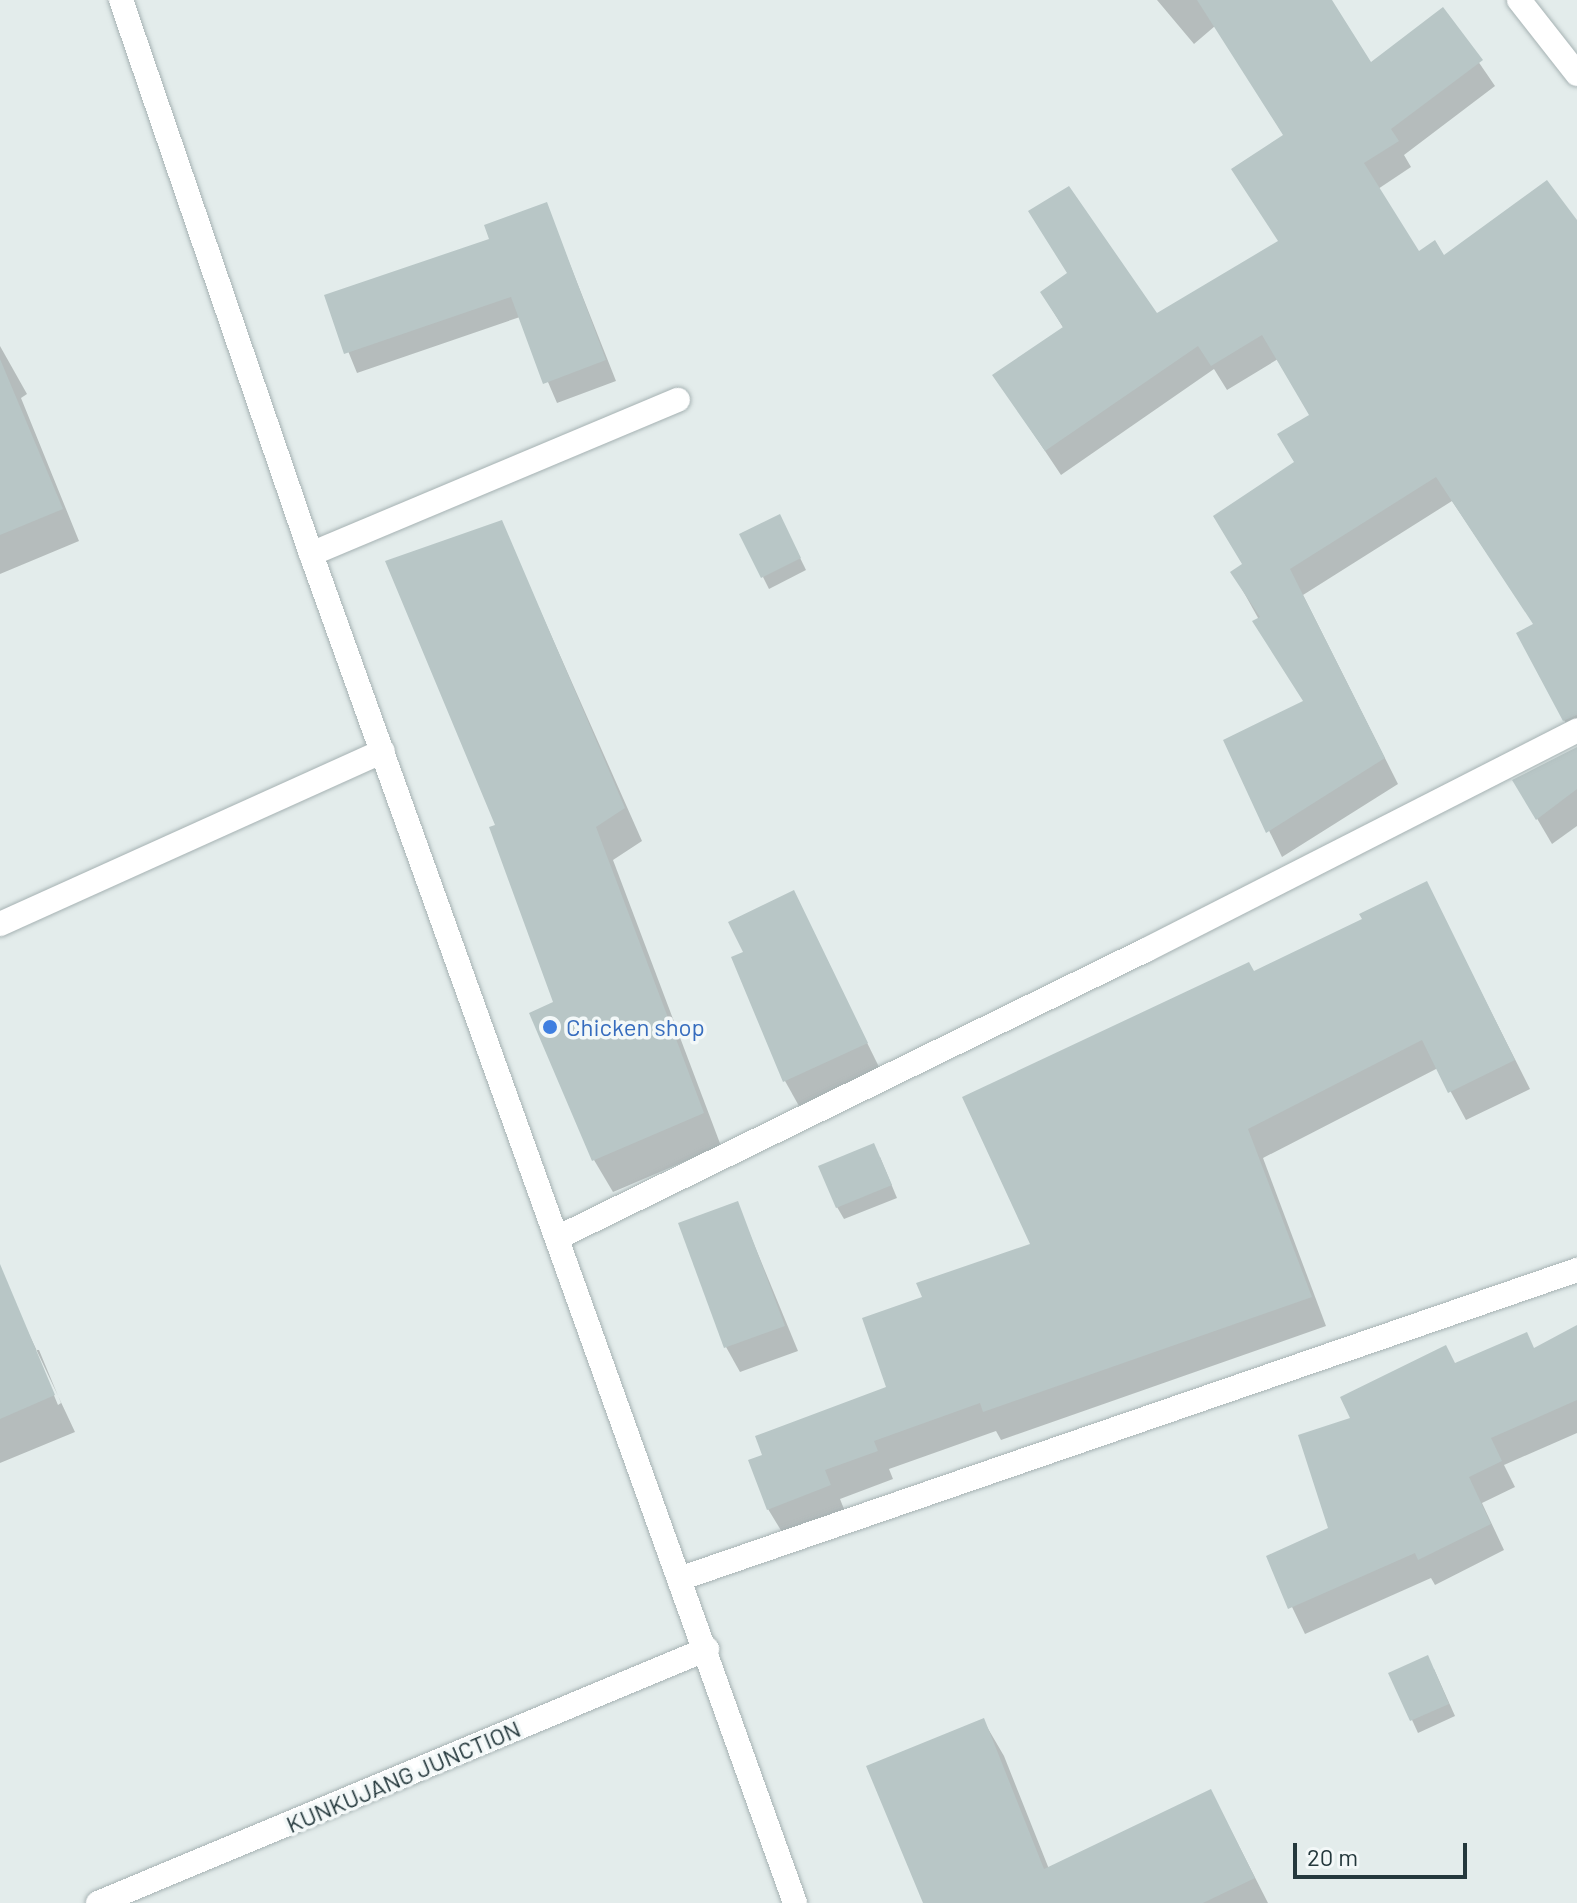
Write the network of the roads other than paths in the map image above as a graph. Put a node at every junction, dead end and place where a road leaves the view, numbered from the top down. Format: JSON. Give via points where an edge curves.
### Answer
{"nodes":[{"id":1,"x":121,"y":0,"type":"edge"},
{"id":2,"x":1519,"y":0,"type":"edge"},
{"id":3,"x":1577,"y":74,"type":"edge"},
{"id":4,"x":678,"y":400,"type":"dead end"},
{"id":5,"x":311,"y":554,"type":"junction"},
{"id":6,"x":1577,"y":730,"type":"edge"},
{"id":7,"x":383,"y":751,"type":"junction"},
{"id":8,"x":0,"y":924,"type":"edge"},
{"id":9,"x":559,"y":1237,"type":"junction"},
{"id":10,"x":1577,"y":1270,"type":"edge"},
{"id":11,"x":682,"y":1578,"type":"junction"},
{"id":12,"x":707,"y":1649,"type":"junction"},
{"id":13,"x":98,"y":1903,"type":"edge"},
{"id":14,"x":795,"y":1903,"type":"edge"}],
"edges":[{"from":1,"to":5,"type":"street"},
{"from":2,"to":3,"type":"street"},
{"from":4,"to":5,"type":"street"},
{"from":5,"to":7,"type":"street"},
{"from":6,"to":9,"type":"street","via":[[1174,936]]},
{"from":7,"to":8,"type":"street"},
{"from":7,"to":9,"type":"street"},
{"from":9,"to":11,"type":"street"},
{"from":10,"to":11,"type":"street"},
{"from":11,"to":12,"type":"street"},
{"from":12,"to":13,"type":"street","name":"KUNKUJANG JUNCTION"},
{"from":12,"to":14,"type":"street"}]}
